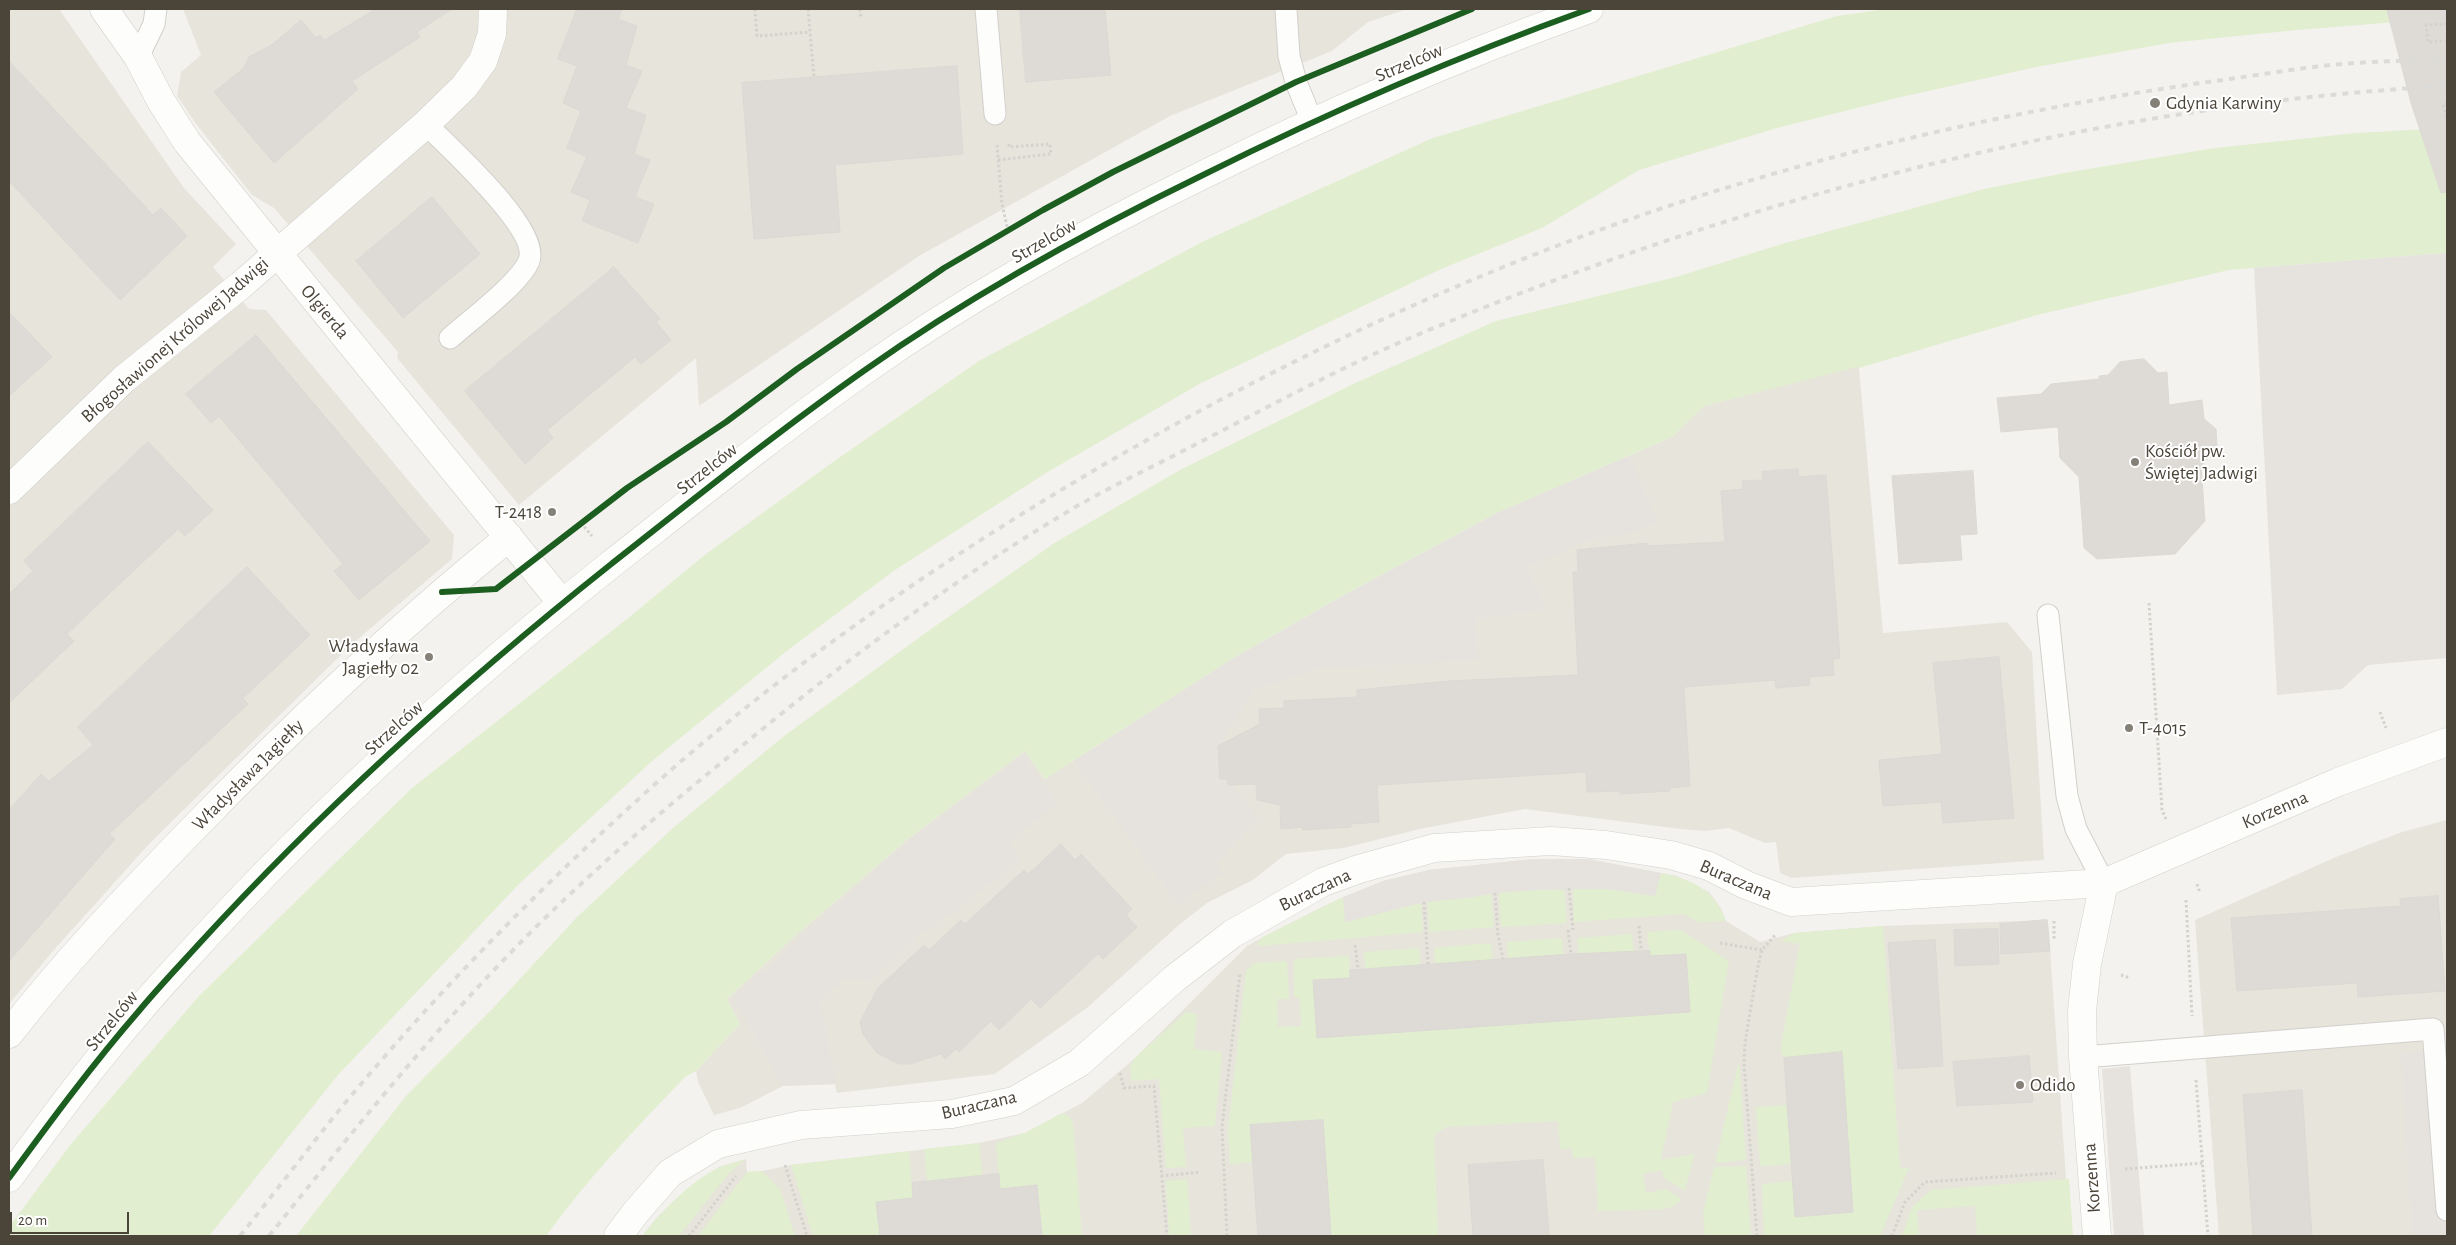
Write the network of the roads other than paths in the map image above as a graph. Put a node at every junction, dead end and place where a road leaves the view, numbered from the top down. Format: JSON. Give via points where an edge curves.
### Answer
{"nodes":[{"id":1,"x":104,"y":9,"type":"edge"},
{"id":2,"x":156,"y":9,"type":"edge"},
{"id":3,"x":493,"y":9,"type":"edge"},
{"id":4,"x":986,"y":9,"type":"edge"},
{"id":5,"x":1286,"y":9,"type":"edge"},
{"id":6,"x":1589,"y":9,"type":"edge"},
{"id":7,"x":138,"y":57,"type":"junction"},
{"id":8,"x":995,"y":116,"type":"road end"},
{"id":9,"x":1312,"y":121,"type":"junction"},
{"id":10,"x":426,"y":124,"type":"junction"},
{"id":11,"x":276,"y":254,"type":"junction"},
{"id":12,"x":450,"y":338,"type":"dead end"},
{"id":13,"x":9,"y":490,"type":"edge"},
{"id":14,"x":509,"y":537,"type":"junction"},
{"id":15,"x":562,"y":603,"type":"junction"},
{"id":16,"x":2048,"y":614,"type":"dead end"},
{"id":17,"x":2447,"y":742,"type":"edge"},
{"id":18,"x":2104,"y":883,"type":"junction"},
{"id":19,"x":9,"y":1034,"type":"edge"},
{"id":20,"x":2083,"y":1057,"type":"junction"},
{"id":21,"x":9,"y":1178,"type":"edge"},
{"id":22,"x":2447,"y":1210,"type":"edge"},
{"id":23,"x":618,"y":1236,"type":"edge"},
{"id":24,"x":2097,"y":1236,"type":"edge"}],
"edges":[{"from":1,"to":7,"type":"street","name":"Olgierda"},
{"from":2,"to":7,"type":"lane","via":[[154,24]]},
{"from":3,"to":10,"type":"street","name":"Błogosławionej Królowej Jadwigi","via":[[492,34],[482,61],[464,87]]},
{"from":4,"to":8,"type":"lane"},
{"from":5,"to":9,"type":"lane","via":[[1289,56]]},
{"from":6,"to":9,"type":"street","name":"Strzelców","via":[[1476,50]]},
{"from":7,"to":11,"type":"street","name":"Olgierda","via":[[186,142]]},
{"from":9,"to":15,"type":"street","name":"Strzelców","via":[[1113,219],[998,285],[876,363],[727,472]]},
{"from":10,"to":11,"type":"street","name":"Błogosławionej Królowej Jadwigi"},
{"from":10,"to":12,"type":"lane","via":[[514,216],[526,239],[530,259],[520,275]]},
{"from":11,"to":13,"type":"street","name":"Błogosławionej Królowej Jadwigi","via":[[124,378]]},
{"from":11,"to":14,"type":"street","name":"Olgierda"},
{"from":14,"to":15,"type":"street","name":"Olgierda"},
{"from":14,"to":19,"type":"street","name":"Władysława Jagiełły","via":[[430,602],[250,770],[116,908]]},
{"from":15,"to":21,"type":"street","name":"Strzelców","via":[[360,779],[245,894],[138,1011]]},
{"from":16,"to":18,"type":"lane","via":[[2067,796],[2076,829]]},
{"from":17,"to":18,"type":"street","name":"Korzenna","via":[[2338,782]]},
{"from":18,"to":20,"type":"street","name":"Korzenna","via":[[2086,973],[2082,1011]]},
{"from":18,"to":23,"type":"street","name":"Buraczana","via":[[1791,902],[1746,885],[1709,866],[1615,847],[1551,842],[1434,848],[1323,882],[1232,934],[1174,979],[1079,1063],[1014,1101],[952,1114],[800,1125],[718,1144],[670,1173]]},
{"from":20,"to":22,"type":"lane","via":[[2433,1029]]},
{"from":20,"to":24,"type":"street","name":"Korzenna"}]}
